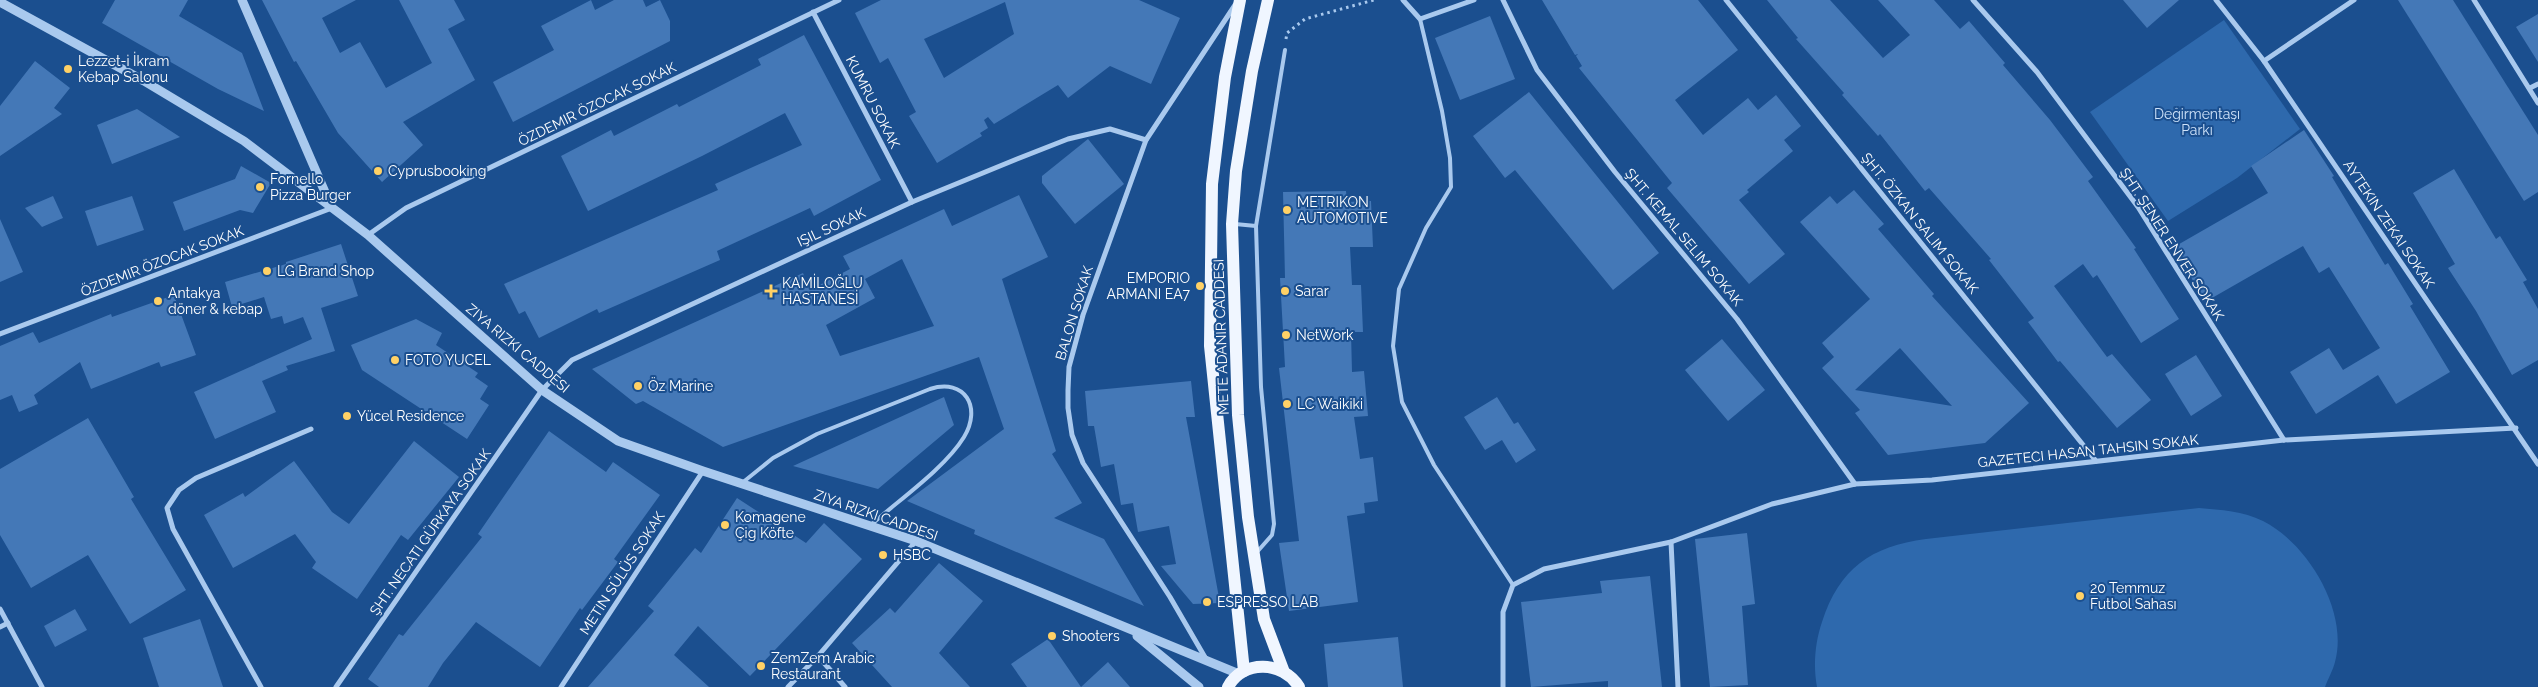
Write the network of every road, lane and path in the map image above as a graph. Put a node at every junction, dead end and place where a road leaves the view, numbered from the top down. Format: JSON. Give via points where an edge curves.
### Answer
{"nodes":[{"id":1,"x":242,"y":0,"type":"edge"},
{"id":2,"x":839,"y":0,"type":"edge"},
{"id":3,"x":1239,"y":0,"type":"edge"},
{"id":4,"x":1268,"y":0,"type":"edge"},
{"id":5,"x":1374,"y":0,"type":"edge"},
{"id":6,"x":1403,"y":0,"type":"edge"},
{"id":7,"x":1474,"y":0,"type":"edge"},
{"id":8,"x":1503,"y":0,"type":"edge"},
{"id":9,"x":1726,"y":0,"type":"edge"},
{"id":10,"x":1973,"y":0,"type":"edge"},
{"id":11,"x":2216,"y":0,"type":"edge"},
{"id":12,"x":2354,"y":0,"type":"edge"},
{"id":13,"x":2474,"y":0,"type":"edge"},
{"id":14,"x":0,"y":2,"type":"edge"},
{"id":15,"x":813,"y":12,"type":"junction"},
{"id":16,"x":1420,"y":20,"type":"junction"},
{"id":17,"x":1285,"y":50,"type":"joint"},
{"id":18,"x":2264,"y":61,"type":"junction"},
{"id":19,"x":2538,"y":84,"type":"edge"},
{"id":20,"x":2530,"y":88,"type":"junction"},
{"id":21,"x":2538,"y":103,"type":"edge"},
{"id":22,"x":1146,"y":140,"type":"junction"},
{"id":23,"x":912,"y":202,"type":"junction"},
{"id":24,"x":332,"y":208,"type":"junction"},
{"id":25,"x":1232,"y":224,"type":"junction"},
{"id":26,"x":1256,"y":226,"type":"junction"},
{"id":27,"x":368,"y":235,"type":"junction"},
{"id":28,"x":0,"y":334,"type":"edge"},
{"id":29,"x":542,"y":390,"type":"junction"},
{"id":30,"x":2516,"y":428,"type":"junction"},
{"id":31,"x":311,"y":429,"type":"dead end"},
{"id":32,"x":2284,"y":440,"type":"junction"},
{"id":33,"x":2096,"y":461,"type":"junction"},
{"id":34,"x":2538,"y":464,"type":"edge"},
{"id":35,"x":703,"y":471,"type":"junction"},
{"id":36,"x":742,"y":483,"type":"junction"},
{"id":37,"x":1855,"y":484,"type":"junction"},
{"id":38,"x":870,"y":526,"type":"junction"},
{"id":39,"x":916,"y":541,"type":"junction"},
{"id":40,"x":1671,"y":542,"type":"junction"},
{"id":41,"x":1254,"y":556,"type":"junction"},
{"id":42,"x":1513,"y":585,"type":"junction"},
{"id":43,"x":0,"y":609,"type":"edge"},
{"id":44,"x":8,"y":623,"type":"junction"},
{"id":45,"x":0,"y":627,"type":"edge"},
{"id":46,"x":1131,"y":631,"type":"junction"},
{"id":47,"x":818,"y":656,"type":"junction"},
{"id":48,"x":1206,"y":660,"type":"junction"},
{"id":49,"x":1241,"y":672,"type":"junction"},
{"id":50,"x":1284,"y":672,"type":"junction"},
{"id":51,"x":42,"y":687,"type":"edge"},
{"id":52,"x":261,"y":687,"type":"edge"},
{"id":53,"x":336,"y":687,"type":"edge"},
{"id":54,"x":561,"y":687,"type":"edge"},
{"id":55,"x":788,"y":687,"type":"edge"},
{"id":56,"x":846,"y":687,"type":"edge"},
{"id":57,"x":1199,"y":687,"type":"edge"},
{"id":58,"x":1228,"y":687,"type":"edge"},
{"id":59,"x":1299,"y":687,"type":"edge"},
{"id":60,"x":1503,"y":687,"type":"edge"},
{"id":61,"x":1678,"y":687,"type":"edge"}],
"edges":[{"from":1,"to":24,"type":"street"},
{"from":2,"to":15,"type":"street","name":"ÖZDEMIR ÖZOCAK SOKAK"},
{"from":3,"to":22,"type":"street","name":"BALON SOKAK"},
{"from":3,"to":49,"type":"main road","via":[[1212,184],[1210,346]]},
{"from":4,"to":25,"type":"main road","via":[[1252,71]]},
{"from":5,"to":17,"type":"path","via":[[1300,22],[1286,33]]},
{"from":6,"to":16,"type":"street"},
{"from":7,"to":16,"type":"street"},
{"from":8,"to":37,"type":"street","name":"ŞHT. KEMAL SELIM SOKAK","via":[[1537,70],[1615,172],[1737,320]]},
{"from":9,"to":33,"type":"street","name":"ŞHT. ÖZKAN SALIM SOKAK"},
{"from":10,"to":32,"type":"street","name":"ŞHT. ŞENER ENVER SOKAK","via":[[2037,72],[2138,208]]},
{"from":11,"to":18,"type":"street","name":"AYTEKIN ZEKAI SOKAK"},
{"from":12,"to":18,"type":"street"},
{"from":13,"to":20,"type":"street"},
{"from":14,"to":24,"type":"street","via":[[144,81],[244,141]]},
{"from":15,"to":23,"type":"street","name":"KUMRU SOKAK"},
{"from":15,"to":27,"type":"street","name":"ÖZDEMIR ÖZOCAK SOKAK","via":[[406,208]]},
{"from":16,"to":42,"type":"lane","via":[[1449,148],[1451,187],[1426,228],[1399,289],[1393,346],[1402,402],[1434,466]]},
{"from":17,"to":26,"type":"lane"},
{"from":18,"to":30,"type":"street","name":"AYTEKIN ZEKAI SOKAK"},
{"from":19,"to":20,"type":"street"},
{"from":20,"to":21,"type":"street"},
{"from":22,"to":23,"type":"street","name":"ŞHT. NECATI GÜRKAYA SOKAK","via":[[1110,129],[1068,139]]},
{"from":22,"to":48,"type":"street","name":"BALON SOKAK","via":[[1083,315],[1069,367],[1068,408],[1072,435],[1084,463]]},
{"from":23,"to":29,"type":"street","name":"ŞHT. NECATI GÜRKAYA SOKAK","via":[[572,360]]},
{"from":24,"to":27,"type":"street"},
{"from":24,"to":28,"type":"street","name":"ÖZDEMIR ÖZOCAK SOKAK"},
{"from":25,"to":26,"type":"lane"},
{"from":25,"to":41,"type":"main road","via":[[1238,415]]},
{"from":26,"to":41,"type":"lane","via":[[1260,387],[1274,524],[1272,535]]},
{"from":27,"to":29,"type":"street"},
{"from":29,"to":35,"type":"street","via":[[618,440]]},
{"from":29,"to":53,"type":"street","name":"ŞHT. NECATI GÜRKAYA SOKAK"},
{"from":30,"to":32,"type":"street","name":"GAZETECI HASAN TAHSIN SOKAK"},
{"from":30,"to":34,"type":"street","name":"AYTEKIN ZEKAI SOKAK"},
{"from":31,"to":52,"type":"street","via":[[196,478],[179,490],[167,508],[173,529]]},
{"from":32,"to":33,"type":"street","name":"GAZETECI HASAN TAHSIN SOKAK"},
{"from":33,"to":37,"type":"street","name":"GAZETECI HASAN TAHSIN SOKAK","via":[[1932,480]]},
{"from":35,"to":36,"type":"street"},
{"from":35,"to":54,"type":"street","name":"METIN SÜLÜS SOKAK"},
{"from":36,"to":38,"type":"street"},
{"from":36,"to":38,"type":"lane","via":[[773,458],[817,434],[940,385],[954,386],[967,397],[971,408],[971,420],[963,437],[942,463]]},
{"from":37,"to":40,"type":"street","name":"GAZETECI HASAN TAHSIN SOKAK","via":[[1772,504]]},
{"from":38,"to":39,"type":"street"},
{"from":39,"to":46,"type":"street"},
{"from":39,"to":47,"type":"street"},
{"from":40,"to":42,"type":"street","name":"GAZETECI HASAN TAHSIN SOKAK","via":[[1544,569]]},
{"from":40,"to":61,"type":"street"},
{"from":41,"to":50,"type":"main road","via":[[1264,619]]},
{"from":42,"to":60,"type":"street","via":[[1503,612]]},
{"from":43,"to":44,"type":"street"},
{"from":44,"to":45,"type":"street"},
{"from":44,"to":51,"type":"street"},
{"from":46,"to":48,"type":"street"},
{"from":46,"to":57,"type":"street"},
{"from":47,"to":55,"type":"street"},
{"from":47,"to":56,"type":"street"},
{"from":48,"to":49,"type":"street"},
{"from":49,"to":50,"type":"main road","via":[[1264,666]]},
{"from":49,"to":58,"type":"main road"},
{"from":50,"to":59,"type":"main road"}]}
